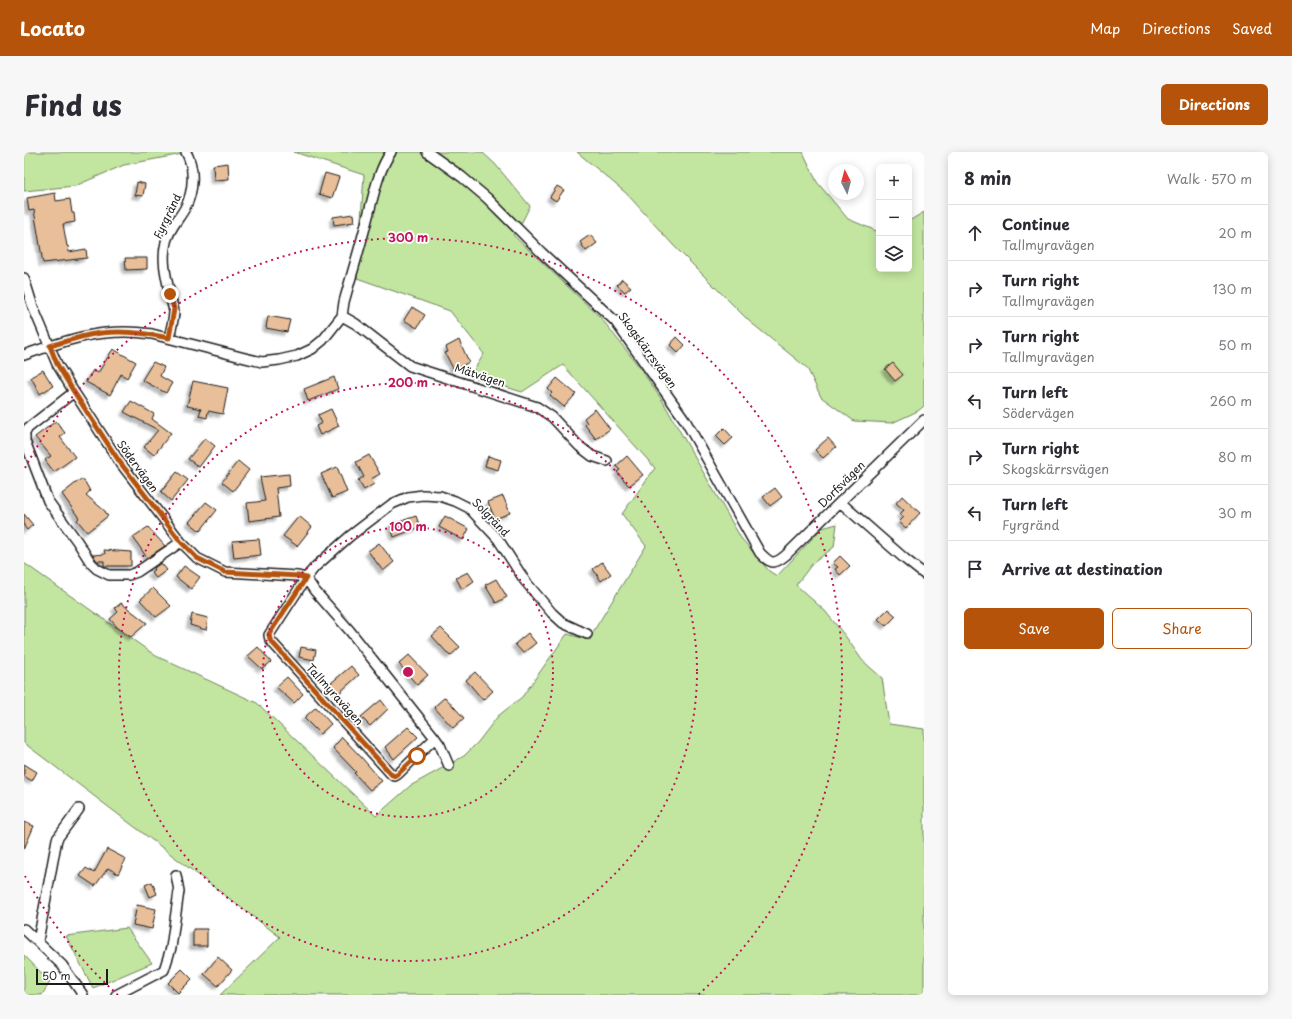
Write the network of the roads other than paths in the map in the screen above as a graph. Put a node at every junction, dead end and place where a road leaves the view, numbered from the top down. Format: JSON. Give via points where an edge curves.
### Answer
{"nodes":[{"id":1,"x":186,"y":152,"type":"edge"},
{"id":2,"x":392,"y":152,"type":"edge"},
{"id":3,"x":427,"y":152,"type":"edge"},
{"id":4,"x":24,"y":278,"type":"edge"},
{"id":5,"x":342,"y":316,"type":"junction"},
{"id":6,"x":169,"y":338,"type":"junction"},
{"id":7,"x":50,"y":346,"type":"junction"},
{"id":8,"x":24,"y":355,"type":"edge"},
{"id":9,"x":74,"y":392,"type":"junction"},
{"id":10,"x":924,"y":420,"type":"edge"},
{"id":11,"x":607,"y":461,"type":"dead end"},
{"id":12,"x":840,"y":502,"type":"junction"},
{"id":13,"x":181,"y":542,"type":"junction"},
{"id":14,"x":773,"y":563,"type":"joint"},
{"id":15,"x":924,"y":574,"type":"edge"},
{"id":16,"x":306,"y":578,"type":"junction"},
{"id":17,"x":587,"y":634,"type":"dead end"},
{"id":18,"x":435,"y":738,"type":"junction"},
{"id":19,"x":449,"y":766,"type":"dead end"},
{"id":20,"x":79,"y":809,"type":"dead end"},
{"id":21,"x":176,"y":875,"type":"dead end"},
{"id":22,"x":24,"y":929,"type":"edge"},
{"id":23,"x":38,"y":942,"type":"junction"},
{"id":24,"x":83,"y":995,"type":"edge"},
{"id":25,"x":116,"y":995,"type":"edge"}],
"edges":[{"from":1,"to":6,"type":"street","name":"Fyrgränd","via":[[193,183],[185,208],[168,234],[164,254],[174,309]]},
{"from":2,"to":5,"type":"street","via":[[387,158],[373,194]]},
{"from":3,"to":14,"type":"street","name":"Skogskärrsvägen","via":[[487,198],[615,322],[685,420],[760,553]]},
{"from":4,"to":7,"type":"street","name":"Södervägen"},
{"from":5,"to":6,"type":"street","via":[[323,340],[312,349],[279,360],[262,362]]},
{"from":5,"to":11,"type":"street","name":"Mätvägen","via":[[410,366],[537,406],[552,417],[579,446],[592,456]]},
{"from":6,"to":7,"type":"street","via":[[136,332],[117,332],[88,335]]},
{"from":7,"to":8,"type":"street"},
{"from":7,"to":9,"type":"street","name":"Södervägen","via":[[57,364]]},
{"from":9,"to":13,"type":"street","name":"Södervägen","via":[[119,461]]},
{"from":9,"to":13,"type":"street","via":[[28,428],[25,441],[48,501],[91,563],[109,575],[129,575]]},
{"from":10,"to":12,"type":"street","name":"Dorfsvägen"},
{"from":12,"to":14,"type":"street","name":"Dorfsvägen","via":[[786,555]]},
{"from":12,"to":15,"type":"street"},
{"from":13,"to":16,"type":"street","name":"Södervägen","via":[[197,558],[225,572]]},
{"from":16,"to":17,"type":"street","name":"Solgränd","via":[[350,536],[392,504],[408,497],[440,496],[469,508],[498,539],[525,581],[552,613],[564,623]]},
{"from":16,"to":18,"type":"street"},
{"from":16,"to":18,"type":"street","name":"Tallmyravägen","via":[[269,634],[270,640],[392,775],[398,774]]},
{"from":18,"to":19,"type":"street"},
{"from":20,"to":23,"type":"street","via":[[57,839]]},
{"from":21,"to":25,"type":"street","via":[[179,891],[171,948],[164,970]]},
{"from":22,"to":23,"type":"street"},
{"from":23,"to":24,"type":"street","via":[[62,965]]}]}
